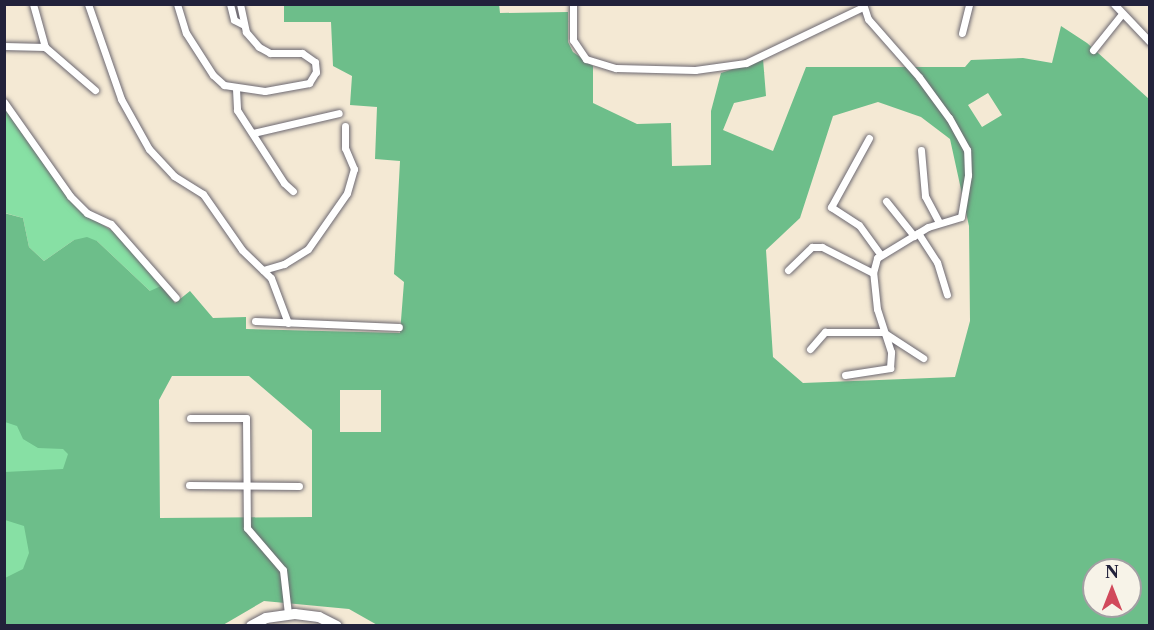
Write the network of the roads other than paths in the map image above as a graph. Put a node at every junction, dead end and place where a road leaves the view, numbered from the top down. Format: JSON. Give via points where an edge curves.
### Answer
{"nodes":[{"id":1,"x":33,"y":4,"type":"edge"},
{"id":2,"x":88,"y":4,"type":"edge"},
{"id":3,"x":177,"y":4,"type":"edge"},
{"id":4,"x":230,"y":4,"type":"edge"},
{"id":5,"x":240,"y":4,"type":"edge"},
{"id":6,"x":573,"y":4,"type":"edge"},
{"id":7,"x":969,"y":4,"type":"edge"},
{"id":8,"x":1114,"y":4,"type":"edge"},
{"id":9,"x":862,"y":6,"type":"edge"},
{"id":10,"x":1121,"y":15,"type":"junction"},
{"id":11,"x":244,"y":25,"type":"junction"},
{"id":12,"x":962,"y":33,"type":"dead end"},
{"id":13,"x":1149,"y":42,"type":"edge"},
{"id":14,"x":4,"y":46,"type":"edge"},
{"id":15,"x":45,"y":47,"type":"junction"},
{"id":16,"x":1093,"y":50,"type":"dead end"},
{"id":17,"x":236,"y":89,"type":"junction"},
{"id":18,"x":95,"y":90,"type":"dead end"},
{"id":19,"x":4,"y":102,"type":"edge"},
{"id":20,"x":339,"y":112,"type":"dead end"},
{"id":21,"x":345,"y":126,"type":"dead end"},
{"id":22,"x":254,"y":133,"type":"junction"},
{"id":23,"x":869,"y":138,"type":"dead end"},
{"id":24,"x":921,"y":150,"type":"dead end"},
{"id":25,"x":293,"y":191,"type":"dead end"},
{"id":26,"x":886,"y":201,"type":"dead end"},
{"id":27,"x":939,"y":222,"type":"junction"},
{"id":28,"x":916,"y":235,"type":"junction"},
{"id":29,"x":881,"y":255,"type":"junction"},
{"id":30,"x":263,"y":270,"type":"junction"},
{"id":31,"x":788,"y":270,"type":"dead end"},
{"id":32,"x":873,"y":273,"type":"junction"},
{"id":33,"x":946,"y":295,"type":"dead end"},
{"id":34,"x":176,"y":298,"type":"dead end"},
{"id":35,"x":255,"y":321,"type":"dead end"},
{"id":36,"x":288,"y":323,"type":"junction"},
{"id":37,"x":399,"y":327,"type":"dead end"},
{"id":38,"x":883,"y":332,"type":"junction"},
{"id":39,"x":810,"y":349,"type":"dead end"},
{"id":40,"x":923,"y":358,"type":"dead end"},
{"id":41,"x":845,"y":375,"type":"dead end"},
{"id":42,"x":190,"y":418,"type":"dead end"},
{"id":43,"x":189,"y":485,"type":"dead end"},
{"id":44,"x":246,"y":485,"type":"junction"},
{"id":45,"x":299,"y":486,"type":"dead end"},
{"id":46,"x":288,"y":614,"type":"junction"},
{"id":47,"x":251,"y":626,"type":"edge"},
{"id":48,"x":337,"y":626,"type":"edge"}],
"edges":[{"from":1,"to":15,"type":"street"},
{"from":2,"to":30,"type":"street","via":[[121,99],[150,149],[174,176],[203,194],[242,250]]},
{"from":3,"to":17,"type":"street","via":[[186,33],[213,75]]},
{"from":4,"to":11,"type":"street","via":[[234,20]]},
{"from":5,"to":11,"type":"street"},
{"from":6,"to":9,"type":"street","via":[[573,40],[586,59],[616,68],[694,70],[746,63]]},
{"from":7,"to":12,"type":"street"},
{"from":8,"to":10,"type":"street"},
{"from":9,"to":27,"type":"street","via":[[963,140],[968,175],[961,217]]},
{"from":10,"to":13,"type":"street"},
{"from":10,"to":16,"type":"street"},
{"from":11,"to":17,"type":"street","via":[[259,47],[270,53],[307,55],[315,62],[316,72],[309,83],[297,88]]},
{"from":14,"to":15,"type":"street"},
{"from":15,"to":18,"type":"street"},
{"from":17,"to":22,"type":"street","via":[[234,105]]},
{"from":19,"to":34,"type":"street","via":[[70,196],[87,213],[111,224]]},
{"from":20,"to":22,"type":"street"},
{"from":21,"to":30,"type":"street","via":[[345,148],[354,170],[347,193],[308,249],[284,264]]},
{"from":22,"to":25,"type":"street","via":[[284,183]]},
{"from":23,"to":29,"type":"street","via":[[831,207],[859,225]]},
{"from":24,"to":27,"type":"street","via":[[925,196]]},
{"from":26,"to":28,"type":"street"},
{"from":27,"to":28,"type":"street"},
{"from":28,"to":29,"type":"street"},
{"from":28,"to":33,"type":"street","via":[[937,262]]},
{"from":29,"to":32,"type":"street"},
{"from":30,"to":36,"type":"street","via":[[277,289]]},
{"from":31,"to":32,"type":"street","via":[[812,247],[822,247]]},
{"from":32,"to":38,"type":"street"},
{"from":35,"to":36,"type":"street"},
{"from":36,"to":37,"type":"street"},
{"from":38,"to":39,"type":"street","via":[[825,332]]},
{"from":38,"to":40,"type":"street"},
{"from":38,"to":41,"type":"street","via":[[891,352],[890,368]]},
{"from":42,"to":44,"type":"street","via":[[246,418]]},
{"from":43,"to":44,"type":"street"},
{"from":44,"to":45,"type":"street"},
{"from":44,"to":46,"type":"street","via":[[247,528],[283,570]]},
{"from":46,"to":47,"type":"main road"},
{"from":46,"to":48,"type":"main road","via":[[308,614]]}]}
